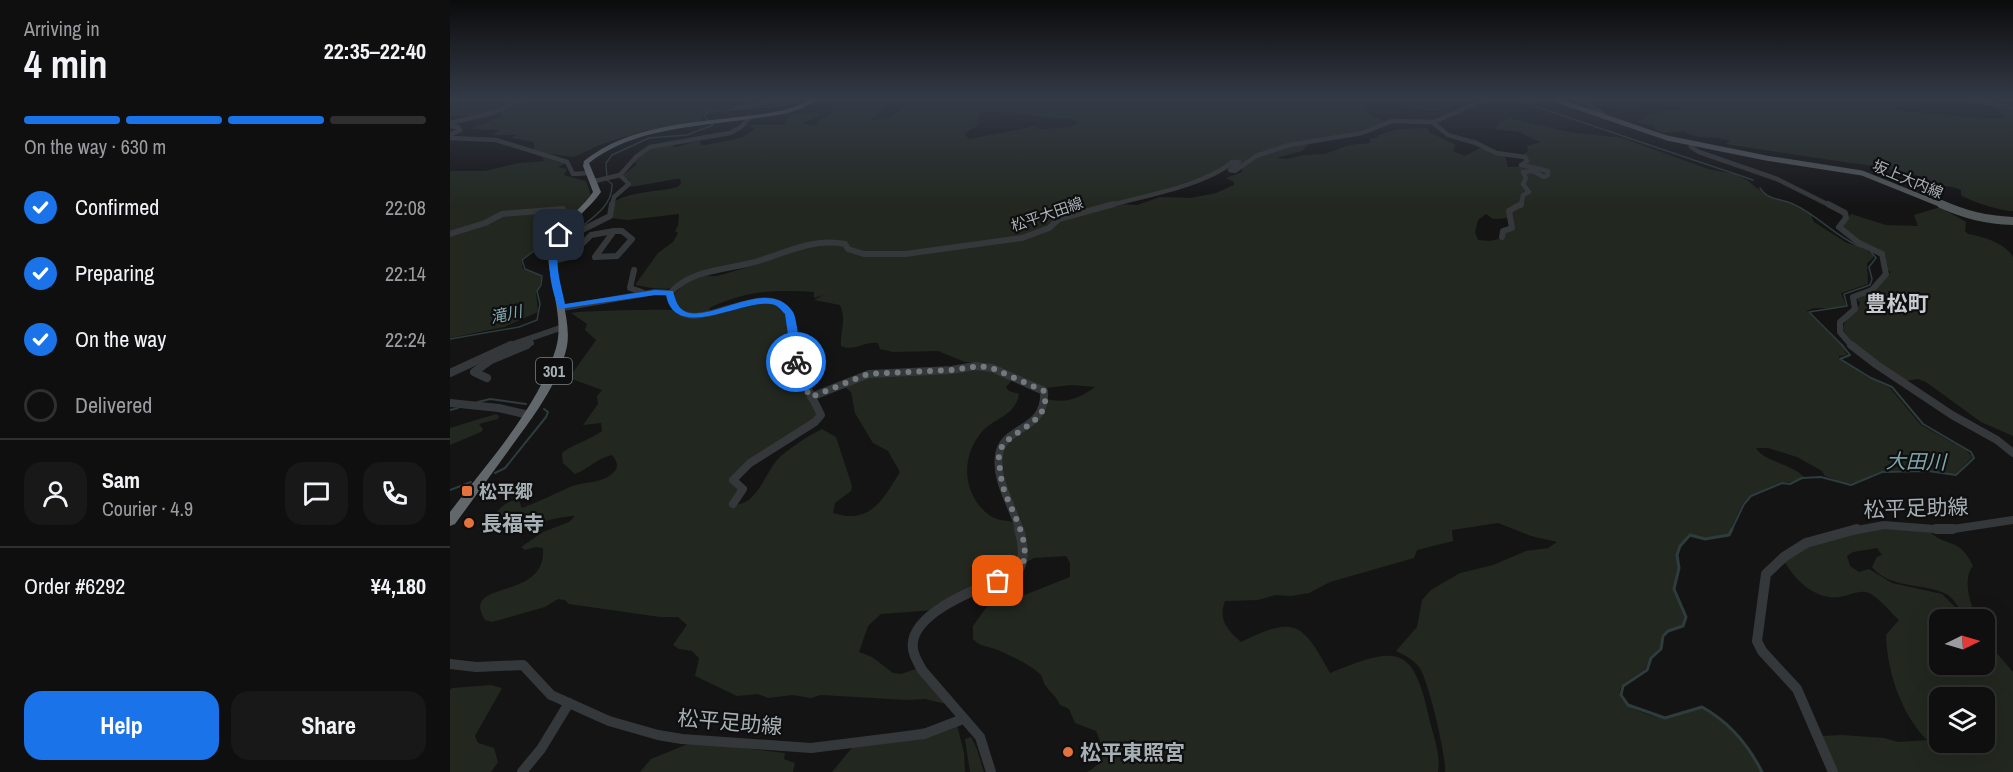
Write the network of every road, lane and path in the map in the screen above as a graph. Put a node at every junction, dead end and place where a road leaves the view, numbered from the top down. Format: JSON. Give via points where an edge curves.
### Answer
{"nodes":[{"id":1,"x":651,"y":134,"type":"edge"},
{"id":2,"x":724,"y":134,"type":"edge"},
{"id":3,"x":1354,"y":134,"type":"edge"},
{"id":4,"x":1447,"y":134,"type":"edge"},
{"id":5,"x":1654,"y":134,"type":"edge"},
{"id":6,"x":450,"y":137,"type":"edge"},
{"id":7,"x":1691,"y":144,"type":"junction"},
{"id":8,"x":589,"y":172,"type":"junction"},
{"id":9,"x":617,"y":176,"type":"junction"},
{"id":10,"x":595,"y":182,"type":"junction"},
{"id":11,"x":576,"y":216,"type":"junction"},
{"id":12,"x":2013,"y":221,"type":"edge"},
{"id":13,"x":615,"y":231,"type":"junction"},
{"id":14,"x":450,"y":234,"type":"edge"},
{"id":15,"x":1502,"y":237,"type":"dead end"},
{"id":16,"x":557,"y":239,"type":"junction"},
{"id":17,"x":553,"y":261,"type":"junction"},
{"id":18,"x":634,"y":270,"type":"dead end"},
{"id":19,"x":646,"y":293,"type":"junction"},
{"id":20,"x":670,"y":293,"type":"junction"},
{"id":21,"x":562,"y":308,"type":"junction"},
{"id":22,"x":563,"y":327,"type":"junction"},
{"id":23,"x":551,"y":331,"type":"junction"},
{"id":24,"x":450,"y":373,"type":"edge"},
{"id":25,"x":487,"y":378,"type":"dead end"},
{"id":26,"x":811,"y":397,"type":"junction"},
{"id":27,"x":450,"y":402,"type":"edge"},
{"id":28,"x":529,"y":415,"type":"junction"},
{"id":29,"x":2013,"y":453,"type":"edge"},
{"id":30,"x":733,"y":504,"type":"dead end"},
{"id":31,"x":2013,"y":520,"type":"edge"},
{"id":32,"x":450,"y":521,"type":"edge"},
{"id":33,"x":450,"y":664,"type":"edge"},
{"id":34,"x":568,"y":703,"type":"junction"},
{"id":35,"x":963,"y":719,"type":"junction"},
{"id":36,"x":522,"y":772,"type":"edge"},
{"id":37,"x":991,"y":772,"type":"edge"},
{"id":38,"x":1833,"y":772,"type":"edge"}],
"edges":[{"from":1,"to":8,"type":"highway","via":[[598,151],[586,162]]},
{"from":2,"to":9,"type":"street","via":[[651,146]]},
{"from":3,"to":20,"type":"street","name":"松平大田線","via":[[1289,145],[1256,156],[1238,170],[1230,171],[1239,163],[1232,162],[1222,171],[1174,189],[1059,219],[1050,227],[1022,238],[905,254],[861,254],[833,241],[698,275],[680,283]]},
{"from":4,"to":15,"type":"street","via":[[1500,155],[1525,157],[1527,161],[1521,165],[1548,171],[1546,177],[1523,172],[1523,184],[1529,192],[1523,195],[1521,206],[1509,211],[1512,228],[1503,231]]},
{"from":5,"to":7,"type":"main road","name":"坂上大内線"},
{"from":6,"to":8,"type":"street","via":[[509,143],[567,162],[573,174]]},
{"from":7,"to":12,"type":"main road","name":"坂上大内線","via":[[1862,173],[1966,215]]},
{"from":7,"to":29,"type":"street","via":[[1694,150],[1777,179],[1845,213],[1839,227],[1884,256],[1886,274],[1872,290],[1853,297],[1856,309],[1840,322],[1840,332],[1877,365]]},
{"from":8,"to":10,"type":"highway"},
{"from":9,"to":10,"type":"street"},
{"from":9,"to":16,"type":"street","via":[[629,184],[614,197],[610,216]]},
{"from":10,"to":11,"type":"highway","via":[[597,192]]},
{"from":11,"to":14,"type":"street","via":[[566,216],[559,209],[502,214]]},
{"from":11,"to":16,"type":"highway"},
{"from":13,"to":13,"type":"street","via":[[622,231],[631,240],[617,256],[596,258]]},
{"from":13,"to":17,"type":"street","via":[[600,230],[581,241],[569,257]]},
{"from":16,"to":17,"type":"highway","number":"301"},
{"from":17,"to":21,"type":"highway","number":"301"},
{"from":18,"to":19,"type":"street","via":[[630,288]]},
{"from":19,"to":20,"type":"street"},
{"from":19,"to":21,"type":"street"},
{"from":20,"to":26,"type":"street","via":[[680,313],[690,316],[758,301],[772,301],[787,309],[792,319],[799,372]]},
{"from":21,"to":22,"type":"highway","number":"301"},
{"from":22,"to":23,"type":"street"},
{"from":22,"to":28,"type":"highway","number":"301","via":[[554,370]]},
{"from":23,"to":24,"type":"street"},
{"from":23,"to":25,"type":"street","via":[[544,339],[491,360],[474,372]]},
{"from":26,"to":30,"type":"street","via":[[819,418],[750,463],[734,480],[743,489]]},
{"from":26,"to":35,"type":"street","via":[[868,374],[979,366],[1044,391],[1041,412],[1003,444],[998,454],[1006,496],[1022,532],[1021,568],[937,610],[914,643],[913,650],[927,677]]},
{"from":27,"to":28,"type":"street"},
{"from":28,"to":32,"type":"highway","number":"301"},
{"from":31,"to":38,"type":"street","name":"松平足助線","via":[[1947,530],[1869,526],[1806,543],[1766,574],[1757,641],[1797,689]]},
{"from":33,"to":34,"type":"street","name":"松平足助線","via":[[523,665],[551,695]]},
{"from":34,"to":35,"type":"street","name":"松平足助線","via":[[609,721],[658,735],[811,748],[924,734]]},
{"from":34,"to":36,"type":"street","via":[[541,749]]},
{"from":35,"to":37,"type":"street","via":[[982,742]]}]}
